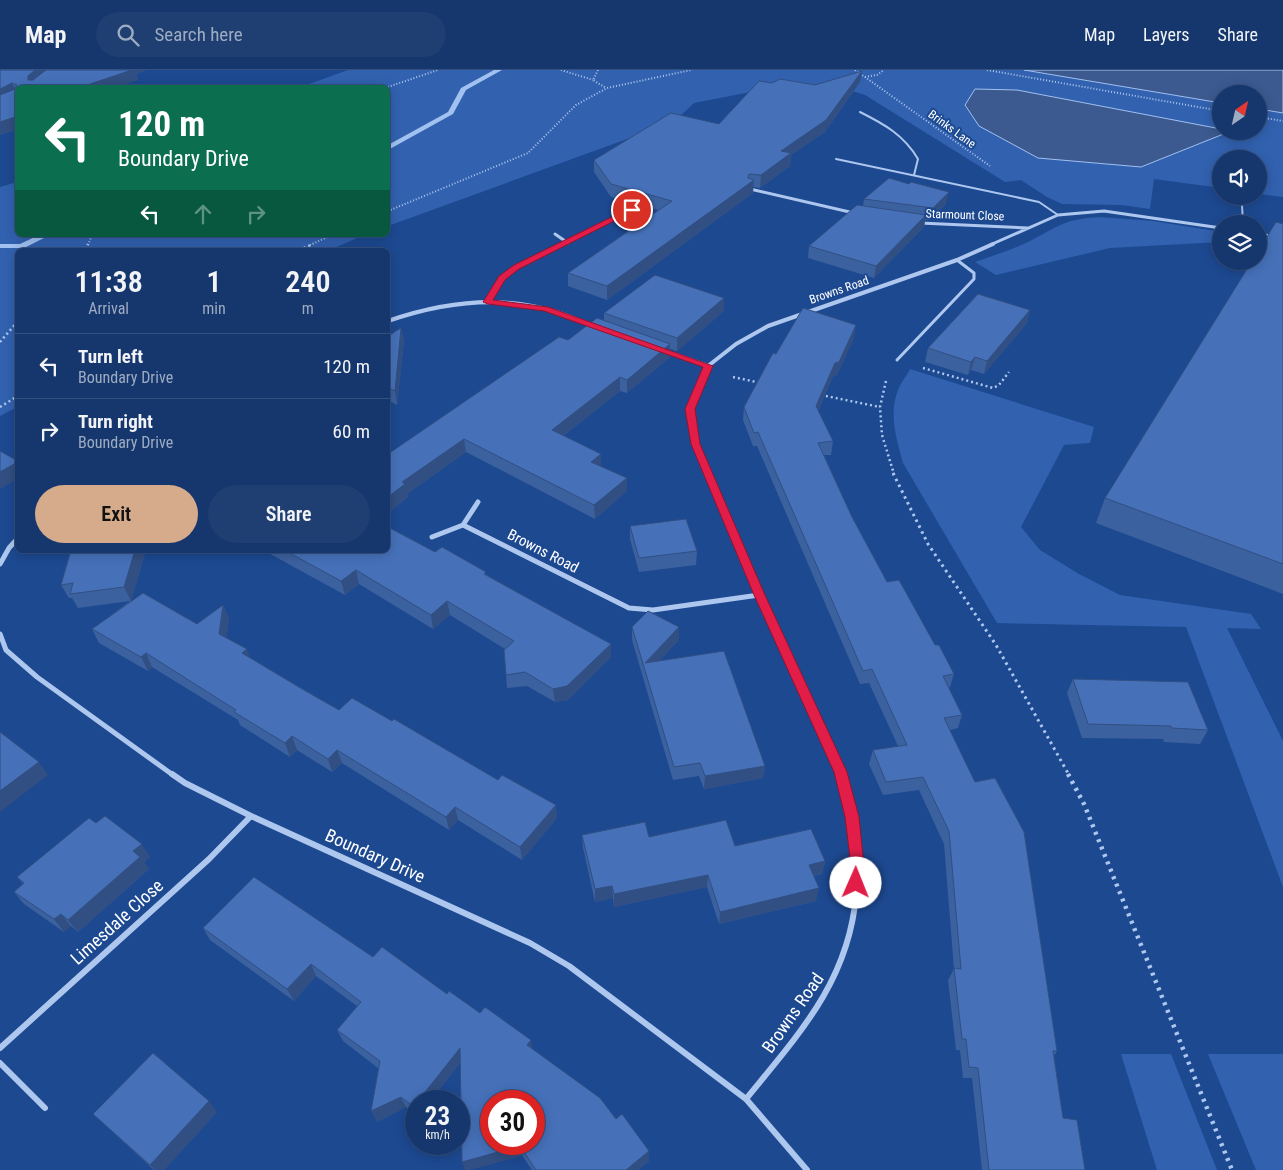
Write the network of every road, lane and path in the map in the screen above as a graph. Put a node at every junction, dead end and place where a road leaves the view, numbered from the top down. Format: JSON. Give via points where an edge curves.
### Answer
{"nodes":[{"id":1,"x":438,"y":70,"type":"edge"},
{"id":2,"x":561,"y":70,"type":"edge"},
{"id":3,"x":598,"y":70,"type":"edge"},
{"id":4,"x":691,"y":70,"type":"edge"},
{"id":5,"x":855,"y":70,"type":"edge"},
{"id":6,"x":884,"y":70,"type":"edge"},
{"id":7,"x":988,"y":70,"type":"edge"},
{"id":8,"x":864,"y":77,"type":"junction"},
{"id":9,"x":593,"y":80,"type":"junction"},
{"id":10,"x":390,"y":86,"type":"edge"},
{"id":11,"x":607,"y":88,"type":"junction"},
{"id":12,"x":1212,"y":109,"type":"edge"},
{"id":13,"x":860,"y":112,"type":"dead end"},
{"id":14,"x":1268,"y":118,"type":"edge"},
{"id":15,"x":1283,"y":121,"type":"edge"},
{"id":16,"x":836,"y":159,"type":"dead end"},
{"id":17,"x":991,"y":168,"type":"dead end"},
{"id":18,"x":914,"y":175,"type":"junction"},
{"id":19,"x":750,"y":189,"type":"edge"},
{"id":20,"x":1242,"y":205,"type":"dead end"},
{"id":21,"x":390,"y":210,"type":"edge"},
{"id":22,"x":632,"y":210,"type":"edge"},
{"id":23,"x":861,"y":214,"type":"edge"},
{"id":24,"x":1058,"y":215,"type":"junction"},
{"id":25,"x":1243,"y":215,"type":"edge"},
{"id":26,"x":916,"y":223,"type":"edge"},
{"id":27,"x":1212,"y":227,"type":"edge"},
{"id":28,"x":1032,"y":228,"type":"junction"},
{"id":29,"x":554,"y":234,"type":"dead end"},
{"id":30,"x":1267,"y":235,"type":"edge"},
{"id":31,"x":328,"y":237,"type":"edge"},
{"id":32,"x":1283,"y":238,"type":"edge"},
{"id":33,"x":568,"y":243,"type":"junction"},
{"id":34,"x":303,"y":248,"type":"edge"},
{"id":35,"x":956,"y":260,"type":"junction"},
{"id":36,"x":488,"y":302,"type":"junction"},
{"id":37,"x":390,"y":320,"type":"edge"},
{"id":38,"x":15,"y":324,"type":"edge"},
{"id":39,"x":599,"y":328,"type":"edge"},
{"id":40,"x":0,"y":342,"type":"edge"},
{"id":41,"x":663,"y":350,"type":"edge"},
{"id":42,"x":897,"y":360,"type":"junction"},
{"id":43,"x":707,"y":368,"type":"junction"},
{"id":44,"x":1009,"y":372,"type":"dead end"},
{"id":45,"x":764,"y":383,"type":"edge"},
{"id":46,"x":812,"y":393,"type":"edge"},
{"id":47,"x":15,"y":398,"type":"edge"},
{"id":48,"x":0,"y":407,"type":"edge"},
{"id":49,"x":880,"y":407,"type":"junction"},
{"id":50,"x":478,"y":502,"type":"dead end"},
{"id":51,"x":463,"y":525,"type":"junction"},
{"id":52,"x":432,"y":537,"type":"dead end"},
{"id":53,"x":15,"y":541,"type":"edge"},
{"id":54,"x":0,"y":564,"type":"edge"},
{"id":55,"x":759,"y":595,"type":"junction"},
{"id":56,"x":0,"y":634,"type":"edge"},
{"id":57,"x":3,"y":651,"type":"edge"},
{"id":58,"x":251,"y":816,"type":"junction"},
{"id":59,"x":0,"y":1048,"type":"edge"},
{"id":60,"x":0,"y":1063,"type":"edge"},
{"id":61,"x":746,"y":1099,"type":"junction"},
{"id":62,"x":45,"y":1108,"type":"dead end"},
{"id":63,"x":807,"y":1170,"type":"edge"},
{"id":64,"x":1232,"y":1170,"type":"edge"}],
"edges":[{"from":1,"to":10,"type":"path"},
{"from":2,"to":9,"type":"path"},
{"from":3,"to":9,"type":"path"},
{"from":4,"to":11,"type":"path"},
{"from":5,"to":8,"type":"path","name":"Brinks Lane"},
{"from":6,"to":8,"type":"path"},
{"from":7,"to":12,"type":"path"},
{"from":8,"to":17,"type":"path","name":"Brinks Lane"},
{"from":9,"to":11,"type":"path"},
{"from":11,"to":21,"type":"path","via":[[576,105],[528,153]]},
{"from":13,"to":18,"type":"lane","via":[[894,129],[910,144],[918,159]]},
{"from":14,"to":15,"type":"path"},
{"from":16,"to":18,"type":"lane"},
{"from":18,"to":24,"type":"lane","via":[[1039,202]]},
{"from":19,"to":23,"type":"street"},
{"from":20,"to":25,"type":"lane"},
{"from":22,"to":33,"type":"street"},
{"from":24,"to":27,"type":"street","name":"Browns Road","via":[[1104,211]]},
{"from":24,"to":28,"type":"street","name":"Browns Road"},
{"from":26,"to":28,"type":"street","name":"Starmount Close"},
{"from":28,"to":35,"type":"street","name":"Browns Road"},
{"from":29,"to":33,"type":"street"},
{"from":30,"to":32,"type":"street"},
{"from":31,"to":34,"type":"path"},
{"from":33,"to":36,"type":"street","via":[[516,267],[502,278]]},
{"from":35,"to":42,"type":"lane","via":[[974,273],[974,279]]},
{"from":35,"to":43,"type":"street","name":"Browns Road","via":[[768,326],[736,344]]},
{"from":36,"to":37,"type":"street","via":[[433,306]]},
{"from":36,"to":39,"type":"street","via":[[545,309]]},
{"from":38,"to":40,"type":"path"},
{"from":41,"to":43,"type":"street"},
{"from":42,"to":44,"type":"path","via":[[994,388]]},
{"from":42,"to":49,"type":"path","via":[[888,376]]},
{"from":43,"to":45,"type":"path"},
{"from":43,"to":55,"type":"street","name":"Browns Road","via":[[690,409],[696,444]]},
{"from":46,"to":49,"type":"path"},
{"from":47,"to":48,"type":"path"},
{"from":49,"to":64,"type":"path","via":[[882,435],[892,472],[928,544],[996,645],[1084,804]]},
{"from":50,"to":51,"type":"street"},
{"from":51,"to":52,"type":"street"},
{"from":51,"to":55,"type":"street","name":"Browns Road","via":[[629,608],[653,610]]},
{"from":53,"to":54,"type":"street"},
{"from":55,"to":61,"type":"street","name":"Browns Road","via":[[841,772],[852,817],[858,866],[854,917],[837,973],[804,1028]]},
{"from":56,"to":57,"type":"street","name":"Boundary Drive"},
{"from":57,"to":58,"type":"street","name":"Boundary Drive","via":[[185,783]]},
{"from":58,"to":59,"type":"street","name":"Limesdale Close","via":[[209,859]]},
{"from":58,"to":61,"type":"street","name":"Boundary Drive","via":[[530,943],[569,966]]},
{"from":60,"to":62,"type":"street"},
{"from":61,"to":63,"type":"street","name":"Boundary Drive"}]}
